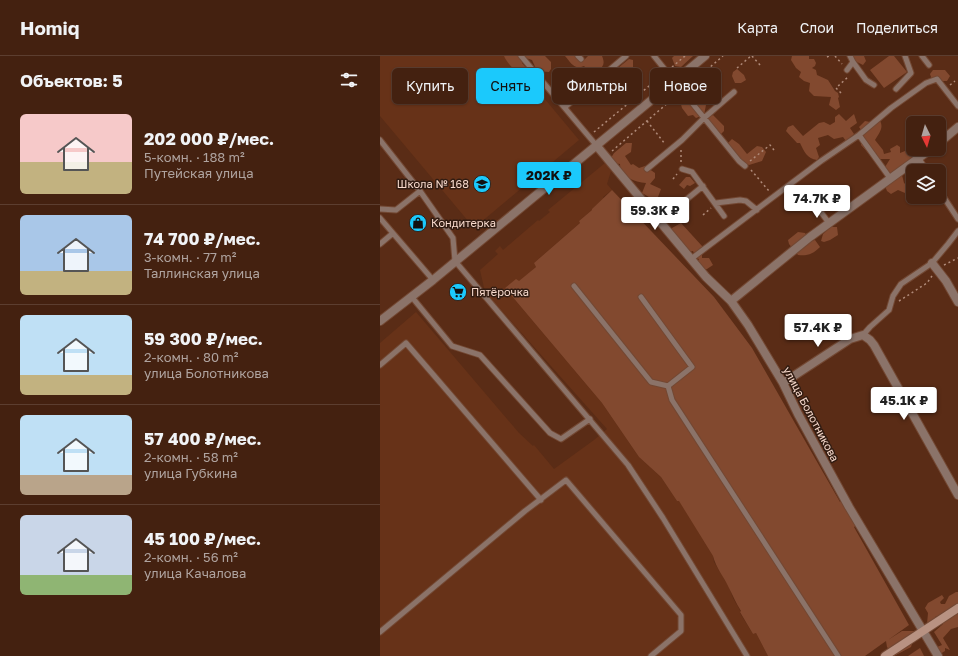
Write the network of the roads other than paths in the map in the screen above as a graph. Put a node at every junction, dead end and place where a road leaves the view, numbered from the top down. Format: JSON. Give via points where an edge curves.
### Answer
{"nodes":[{"id":1,"x":521,"y":56,"type":"edge"},
{"id":2,"x":626,"y":56,"type":"edge"},
{"id":3,"x":654,"y":56,"type":"edge"},
{"id":4,"x":705,"y":56,"type":"edge"},
{"id":5,"x":850,"y":56,"type":"edge"},
{"id":6,"x":904,"y":56,"type":"edge"},
{"id":7,"x":922,"y":56,"type":"edge"},
{"id":8,"x":853,"y":62,"type":"junction"},
{"id":9,"x":930,"y":65,"type":"dead end"},
{"id":10,"x":663,"y":68,"type":"edge"},
{"id":11,"x":691,"y":68,"type":"edge"},
{"id":12,"x":847,"y":70,"type":"dead end"},
{"id":13,"x":874,"y":85,"type":"dead end"},
{"id":14,"x":896,"y":89,"type":"dead end"},
{"id":15,"x":734,"y":92,"type":"dead end"},
{"id":16,"x":650,"y":102,"type":"edge"},
{"id":17,"x":693,"y":104,"type":"edge"},
{"id":18,"x":958,"y":106,"type":"edge"},
{"id":19,"x":565,"y":107,"type":"junction"},
{"id":20,"x":704,"y":118,"type":"junction"},
{"id":21,"x":958,"y":127,"type":"edge"},
{"id":22,"x":859,"y":135,"type":"junction"},
{"id":23,"x":946,"y":137,"type":"edge"},
{"id":24,"x":380,"y":140,"type":"edge"},
{"id":25,"x":596,"y":145,"type":"junction"},
{"id":26,"x":923,"y":156,"type":"edge"},
{"id":27,"x":919,"y":159,"type":"junction"},
{"id":28,"x":922,"y":164,"type":"edge"},
{"id":29,"x":745,"y":166,"type":"road end"},
{"id":30,"x":648,"y":169,"type":"dead end"},
{"id":31,"x":682,"y":169,"type":"road end"},
{"id":32,"x":890,"y":178,"type":"junction"},
{"id":33,"x":703,"y":186,"type":"junction"},
{"id":34,"x":420,"y":191,"type":"junction"},
{"id":35,"x":946,"y":201,"type":"edge"},
{"id":36,"x":716,"y":203,"type":"junction"},
{"id":37,"x":380,"y":209,"type":"edge"},
{"id":38,"x":757,"y":210,"type":"junction"},
{"id":39,"x":820,"y":211,"type":"dead end"},
{"id":40,"x":724,"y":216,"type":"dead end"},
{"id":41,"x":380,"y":218,"type":"edge"},
{"id":42,"x":958,"y":219,"type":"edge"},
{"id":43,"x":660,"y":221,"type":"junction"},
{"id":44,"x":829,"y":223,"type":"junction"},
{"id":45,"x":958,"y":231,"type":"edge"},
{"id":46,"x":392,"y":234,"type":"junction"},
{"id":47,"x":380,"y":244,"type":"edge"},
{"id":48,"x":691,"y":259,"type":"junction"},
{"id":49,"x":455,"y":261,"type":"junction"},
{"id":50,"x":932,"y":263,"type":"junction"},
{"id":51,"x":433,"y":280,"type":"junction"},
{"id":52,"x":574,"y":286,"type":"dead end"},
{"id":53,"x":411,"y":296,"type":"junction"},
{"id":54,"x":641,"y":297,"type":"dead end"},
{"id":55,"x":731,"y":301,"type":"junction"},
{"id":56,"x":958,"y":302,"type":"edge"},
{"id":57,"x":380,"y":321,"type":"edge"},
{"id":58,"x":863,"y":335,"type":"junction"},
{"id":59,"x":380,"y":365,"type":"edge"},
{"id":60,"x":783,"y":383,"type":"junction"},
{"id":61,"x":668,"y":386,"type":"junction"},
{"id":62,"x":590,"y":419,"type":"junction"},
{"id":63,"x":958,"y":496,"type":"edge"},
{"id":64,"x":540,"y":500,"type":"junction"},
{"id":65,"x":958,"y":608,"type":"edge"},
{"id":66,"x":924,"y":630,"type":"junction"},
{"id":67,"x":380,"y":632,"type":"edge"},
{"id":68,"x":651,"y":656,"type":"edge"},
{"id":69,"x":747,"y":656,"type":"edge"},
{"id":70,"x":838,"y":656,"type":"edge"},
{"id":71,"x":885,"y":656,"type":"edge"},
{"id":72,"x":938,"y":656,"type":"edge"}],
"edges":[{"from":1,"to":19,"type":"lane"},
{"from":2,"to":19,"type":"lane"},
{"from":3,"to":10,"type":"lane"},
{"from":4,"to":11,"type":"street"},
{"from":5,"to":8,"type":"lane"},
{"from":6,"to":14,"type":"lane","via":[[911,73]]},
{"from":7,"to":9,"type":"lane"},
{"from":8,"to":12,"type":"lane"},
{"from":8,"to":13,"type":"lane","via":[[866,80]]},
{"from":15,"to":20,"type":"lane"},
{"from":16,"to":25,"type":"street"},
{"from":17,"to":20,"type":"lane"},
{"from":18,"to":22,"type":"lane","via":[[937,79],[926,83],[891,108]]},
{"from":19,"to":25,"type":"lane"},
{"from":20,"to":29,"type":"lane"},
{"from":20,"to":30,"type":"lane"},
{"from":21,"to":23,"type":"street"},
{"from":22,"to":32,"type":"lane"},
{"from":22,"to":38,"type":"lane"},
{"from":24,"to":34,"type":"lane"},
{"from":25,"to":43,"type":"street","name":"улица Болотникова"},
{"from":25,"to":49,"type":"street"},
{"from":26,"to":27,"type":"street"},
{"from":27,"to":28,"type":"lane"},
{"from":27,"to":32,"type":"street"},
{"from":31,"to":33,"type":"lane","via":[[692,172]]},
{"from":32,"to":44,"type":"street"},
{"from":33,"to":36,"type":"lane"},
{"from":33,"to":43,"type":"lane"},
{"from":34,"to":37,"type":"lane","via":[[396,210]]},
{"from":34,"to":49,"type":"lane","via":[[454,238]]},
{"from":35,"to":42,"type":"lane"},
{"from":36,"to":38,"type":"lane","via":[[746,201]]},
{"from":36,"to":40,"type":"lane"},
{"from":38,"to":48,"type":"lane"},
{"from":39,"to":44,"type":"lane"},
{"from":41,"to":46,"type":"lane"},
{"from":43,"to":48,"type":"street","name":"улица Болотникова"},
{"from":44,"to":55,"type":"street"},
{"from":45,"to":50,"type":"lane"},
{"from":46,"to":47,"type":"lane"},
{"from":46,"to":51,"type":"lane"},
{"from":48,"to":55,"type":"street","name":"улица Болотникова"},
{"from":49,"to":51,"type":"street"},
{"from":49,"to":62,"type":"lane"},
{"from":50,"to":56,"type":"street"},
{"from":50,"to":58,"type":"lane","via":[[901,284],[893,296],[889,310]]},
{"from":51,"to":53,"type":"street"},
{"from":52,"to":61,"type":"lane","via":[[651,382]]},
{"from":53,"to":57,"type":"street"},
{"from":53,"to":62,"type":"lane","via":[[452,346],[480,355],[550,433],[561,439]]},
{"from":54,"to":61,"type":"lane","via":[[692,367]]},
{"from":55,"to":60,"type":"street","name":"улица Болотникова","via":[[748,324]]},
{"from":58,"to":60,"type":"street","via":[[850,339]]},
{"from":58,"to":63,"type":"street","via":[[874,345]]},
{"from":59,"to":64,"type":"lane","via":[[406,343]]},
{"from":60,"to":66,"type":"street","name":"улица Болотникова","via":[[849,507]]},
{"from":61,"to":70,"type":"lane","via":[[672,400]]},
{"from":62,"to":69,"type":"lane","via":[[628,465]]},
{"from":64,"to":67,"type":"lane"},
{"from":64,"to":68,"type":"lane","via":[[566,480],[680,615],[681,631]]},
{"from":65,"to":66,"type":"street"},
{"from":66,"to":71,"type":"street"},
{"from":66,"to":72,"type":"street","name":"улица Болотникова"}]}
